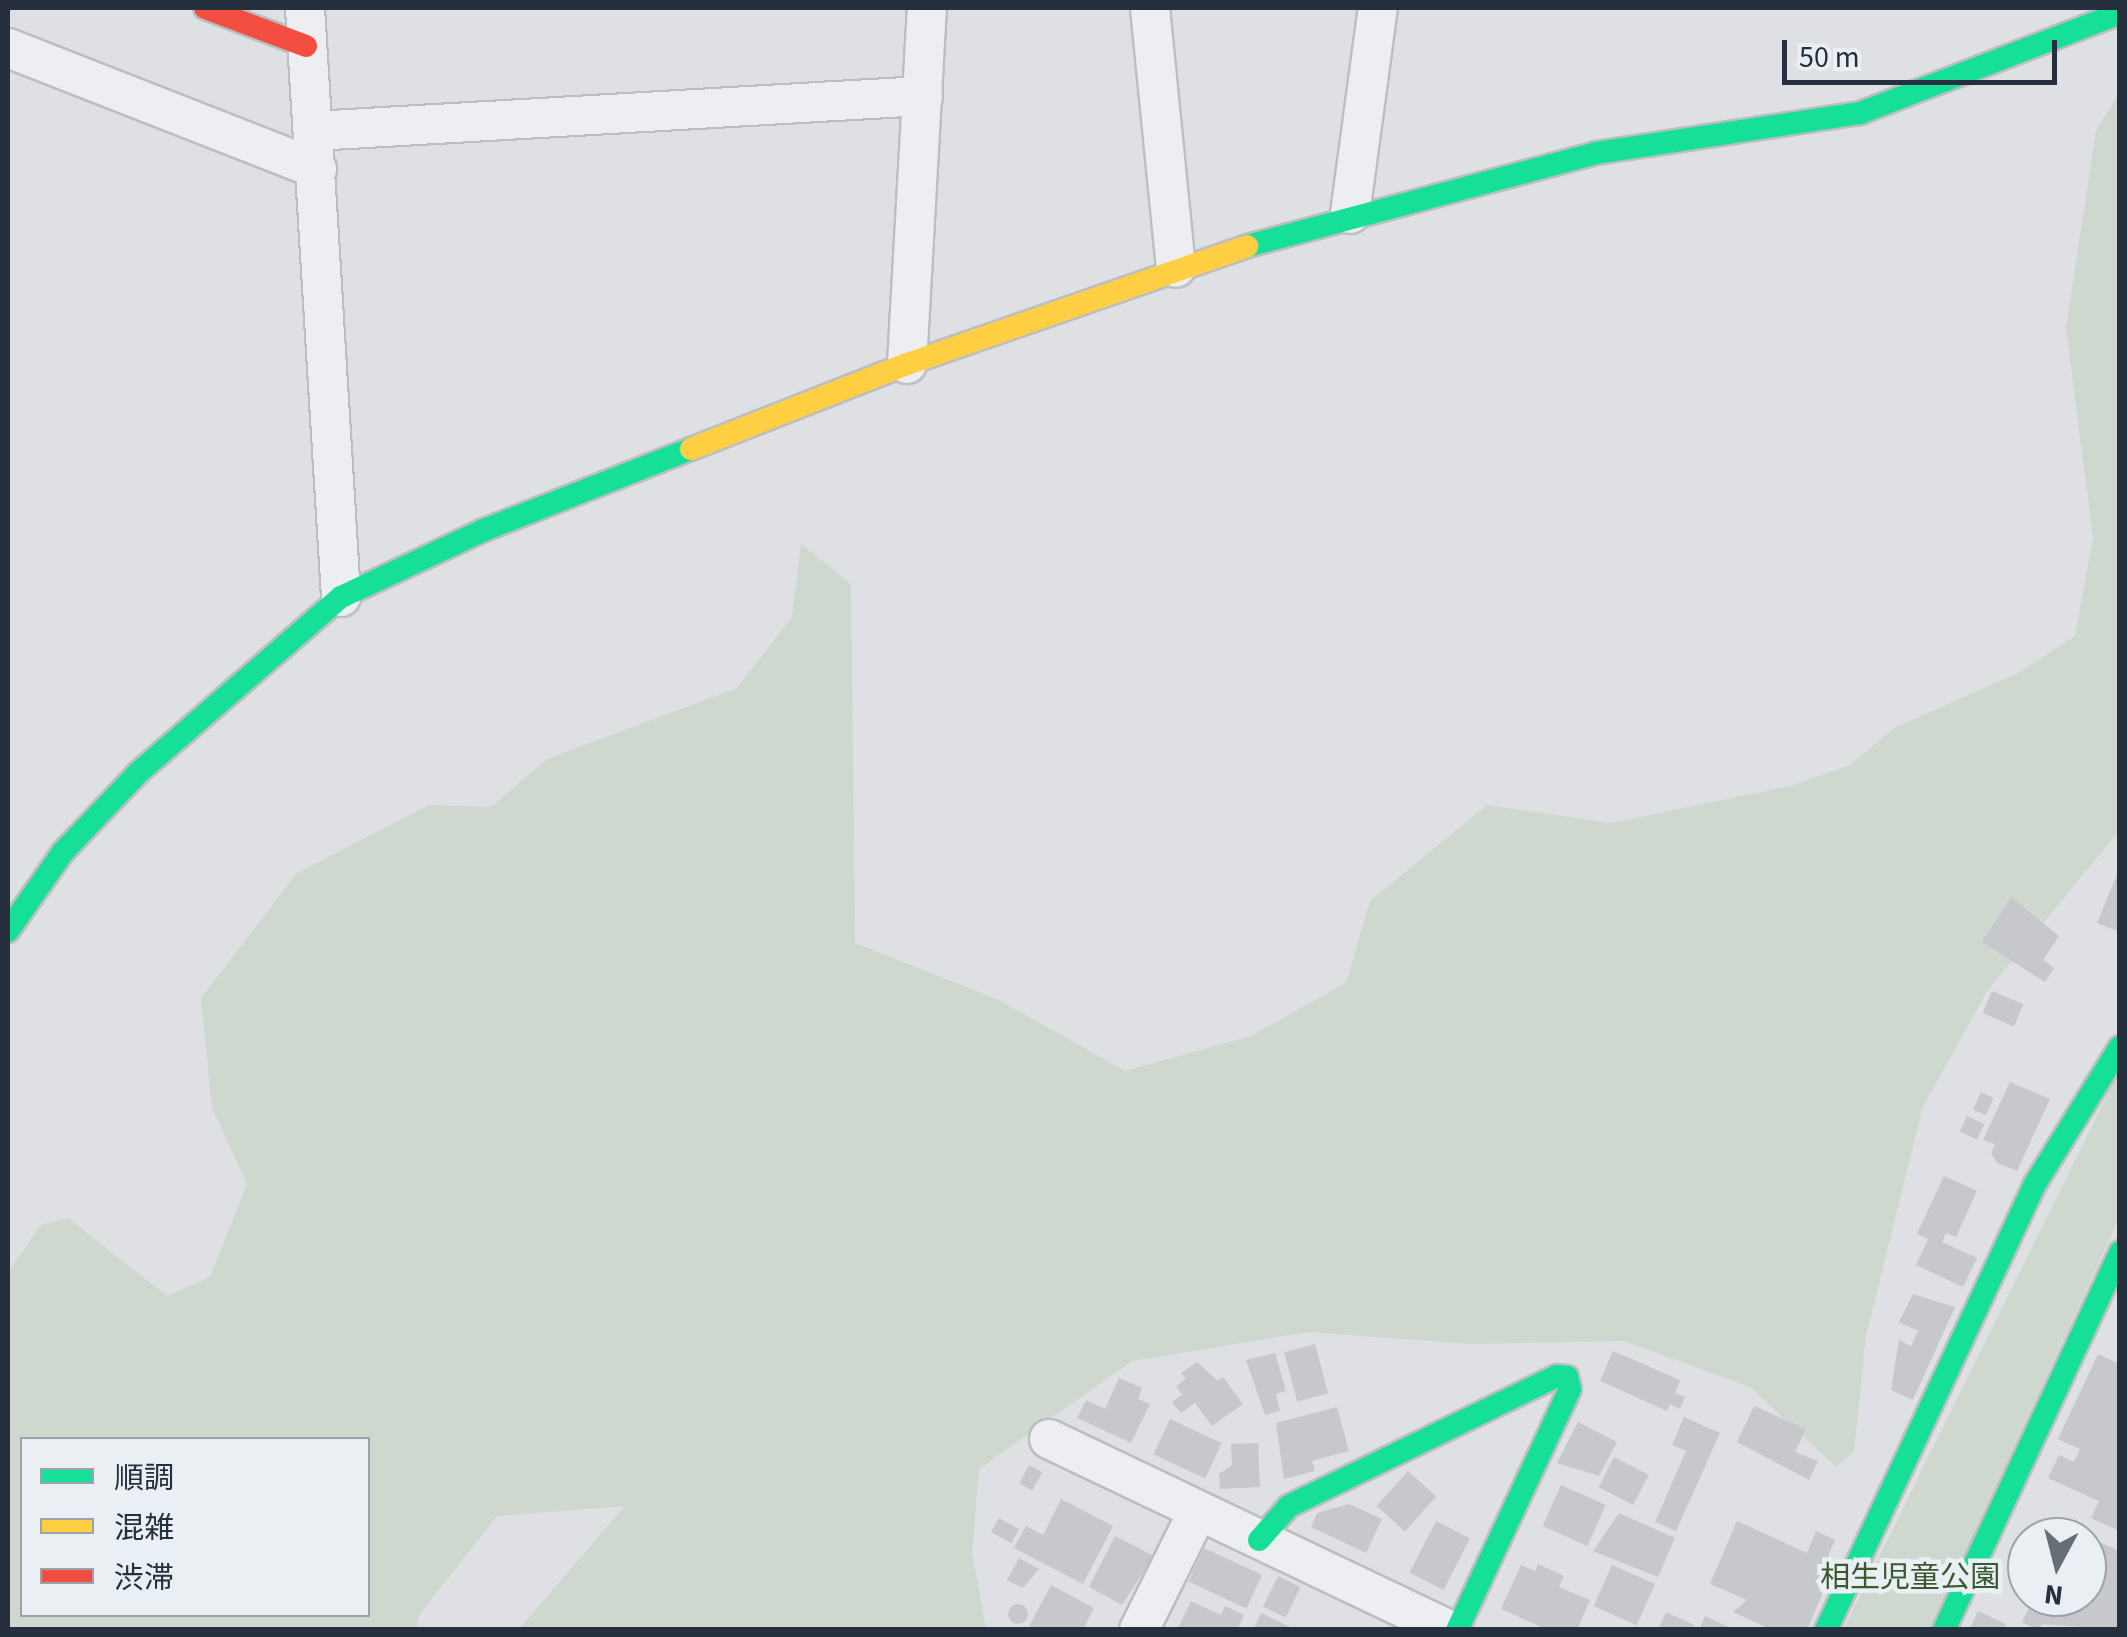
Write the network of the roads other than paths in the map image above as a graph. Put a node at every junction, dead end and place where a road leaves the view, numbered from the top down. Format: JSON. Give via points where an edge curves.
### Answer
{"nodes":[{"id":1,"x":205,"y":8,"type":"edge"},
{"id":2,"x":305,"y":8,"type":"edge"},
{"id":3,"x":927,"y":8,"type":"edge"},
{"id":4,"x":1150,"y":8,"type":"edge"},
{"id":5,"x":1378,"y":8,"type":"edge"},
{"id":6,"x":2120,"y":13,"type":"edge"},
{"id":7,"x":306,"y":46,"type":"junction"},
{"id":8,"x":8,"y":48,"type":"edge"},
{"id":9,"x":922,"y":96,"type":"junction"},
{"id":10,"x":314,"y":131,"type":"junction"},
{"id":11,"x":317,"y":170,"type":"junction"},
{"id":12,"x":1350,"y":214,"type":"junction"},
{"id":13,"x":1176,"y":268,"type":"junction"},
{"id":14,"x":908,"y":364,"type":"junction"},
{"id":15,"x":341,"y":597,"type":"junction"},
{"id":16,"x":8,"y":931,"type":"edge"},
{"id":17,"x":2120,"y":1046,"type":"edge"},
{"id":18,"x":2120,"y":1252,"type":"edge"},
{"id":19,"x":1050,"y":1439,"type":"dead end"},
{"id":20,"x":1198,"y":1512,"type":"junction"},
{"id":21,"x":1258,"y":1540,"type":"junction"},
{"id":22,"x":1139,"y":1630,"type":"edge"},
{"id":23,"x":1454,"y":1630,"type":"edge"},
{"id":24,"x":1826,"y":1630,"type":"edge"},
{"id":25,"x":1944,"y":1630,"type":"edge"}],
"edges":[{"from":1,"to":7,"type":"street"},
{"from":2,"to":7,"type":"street"},
{"from":3,"to":9,"type":"street"},
{"from":4,"to":13,"type":"street"},
{"from":5,"to":12,"type":"street"},
{"from":6,"to":12,"type":"street","via":[[1860,113],[1596,153]]},
{"from":7,"to":10,"type":"street"},
{"from":8,"to":11,"type":"street"},
{"from":9,"to":10,"type":"street"},
{"from":9,"to":14,"type":"street"},
{"from":10,"to":11,"type":"street"},
{"from":11,"to":15,"type":"street"},
{"from":12,"to":13,"type":"street"},
{"from":13,"to":14,"type":"street"},
{"from":14,"to":15,"type":"street","via":[[484,530]]},
{"from":15,"to":16,"type":"street","via":[[139,772],[63,852]]},
{"from":17,"to":24,"type":"street","via":[[2035,1184]]},
{"from":18,"to":25,"type":"street"},
{"from":19,"to":20,"type":"street"},
{"from":20,"to":21,"type":"street"},
{"from":20,"to":22,"type":"street"},
{"from":21,"to":23,"type":"street"},
{"from":21,"to":23,"type":"street","via":[[1290,1506],[1556,1376],[1567,1378],[1570,1390]]}]}
